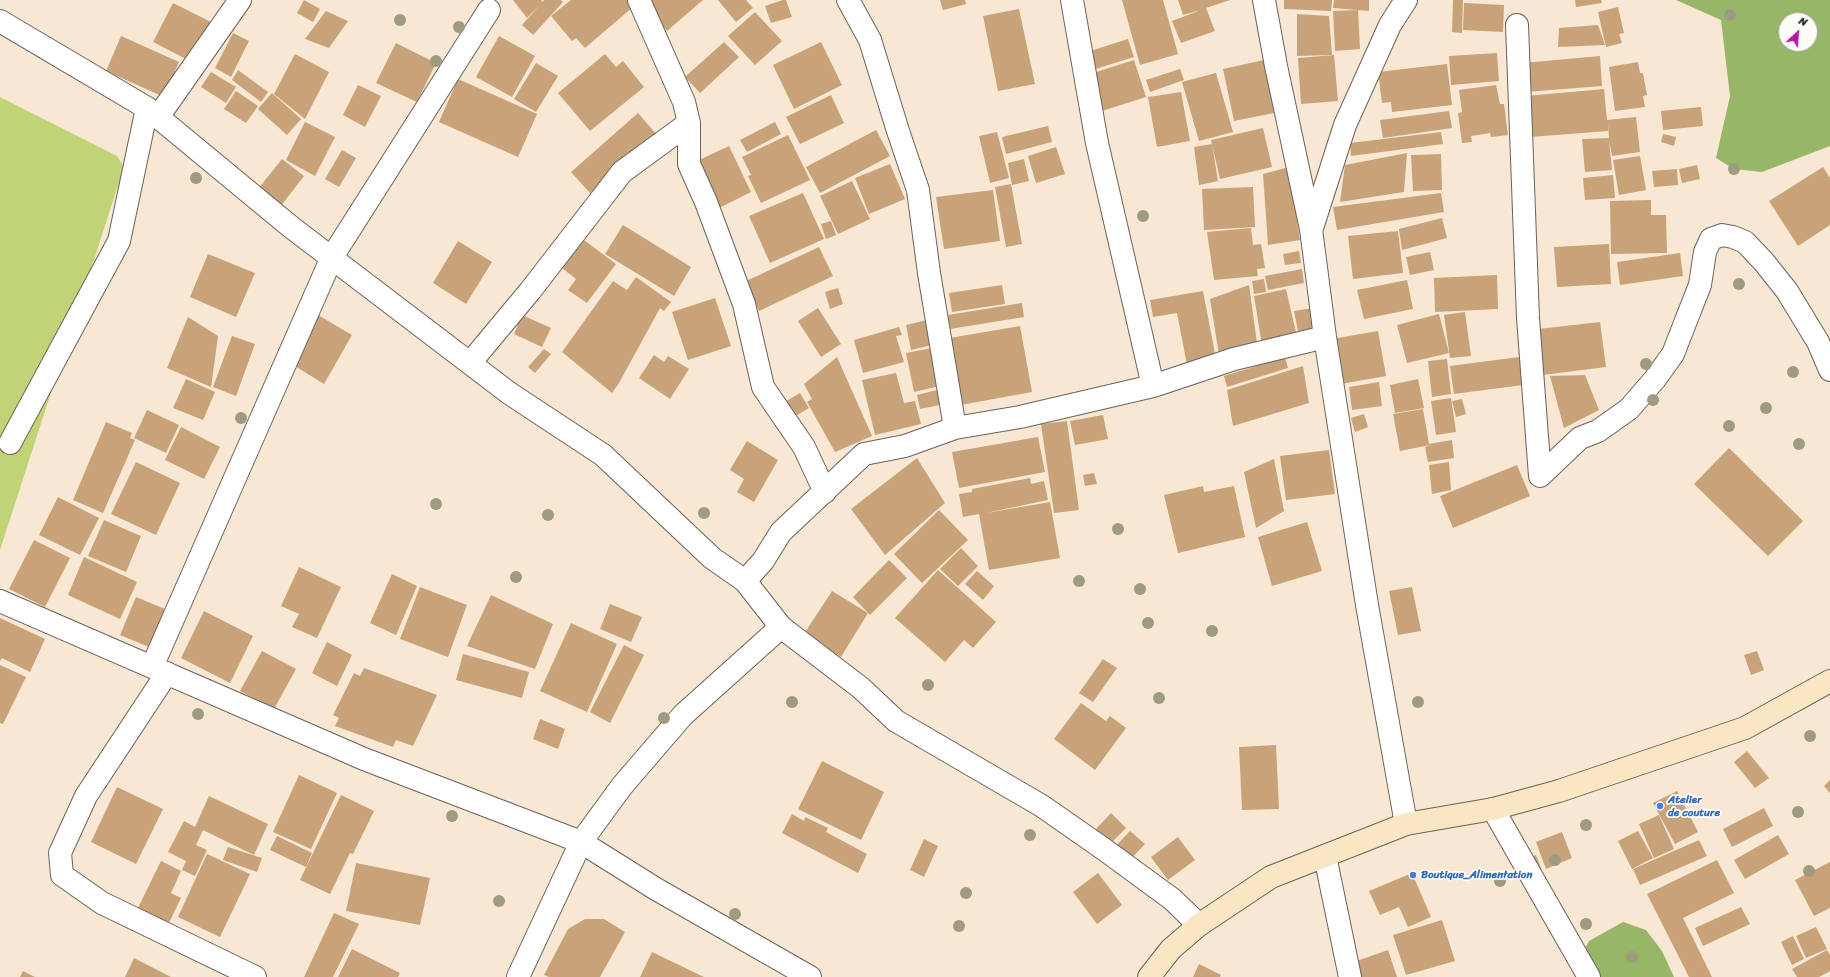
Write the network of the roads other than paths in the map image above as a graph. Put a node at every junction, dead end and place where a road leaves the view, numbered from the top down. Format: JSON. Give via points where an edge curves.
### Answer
{"nodes":[{"id":1,"x":240,"y":0,"type":"edge"},
{"id":2,"x":639,"y":0,"type":"edge"},
{"id":3,"x":848,"y":0,"type":"edge"},
{"id":4,"x":1072,"y":0,"type":"edge"},
{"id":5,"x":1264,"y":0,"type":"edge"},
{"id":6,"x":1406,"y":0,"type":"edge"},
{"id":7,"x":489,"y":10,"type":"dead end"},
{"id":8,"x":0,"y":21,"type":"edge"},
{"id":9,"x":1517,"y":25,"type":"dead end"},
{"id":10,"x":152,"y":112,"type":"junction"},
{"id":11,"x":689,"y":123,"type":"junction"},
{"id":12,"x":1311,"y":229,"type":"junction"},
{"id":13,"x":332,"y":257,"type":"junction"},
{"id":14,"x":1325,"y":337,"type":"junction"},
{"id":15,"x":470,"y":363,"type":"junction"},
{"id":16,"x":1830,"y":370,"type":"edge"},
{"id":17,"x":1153,"y":386,"type":"junction"},
{"id":18,"x":955,"y":428,"type":"junction"},
{"id":19,"x":10,"y":443,"type":"dead end"},
{"id":20,"x":825,"y":492,"type":"junction"},
{"id":21,"x":745,"y":581,"type":"junction"},
{"id":22,"x":0,"y":601,"type":"edge"},
{"id":23,"x":781,"y":627,"type":"junction"},
{"id":24,"x":159,"y":670,"type":"junction"},
{"id":25,"x":1830,"y":681,"type":"edge"},
{"id":26,"x":1493,"y":809,"type":"junction"},
{"id":27,"x":1406,"y":824,"type":"junction"},
{"id":28,"x":581,"y":842,"type":"junction"},
{"id":29,"x":1325,"y":856,"type":"junction"},
{"id":30,"x":1199,"y":925,"type":"junction"},
{"id":31,"x":255,"y":977,"type":"edge"},
{"id":32,"x":518,"y":977,"type":"edge"},
{"id":33,"x":810,"y":977,"type":"edge"},
{"id":34,"x":1149,"y":977,"type":"edge"},
{"id":35,"x":1350,"y":977,"type":"edge"},
{"id":36,"x":1589,"y":977,"type":"edge"}],
"edges":[{"from":1,"to":10,"type":"street"},
{"from":2,"to":11,"type":"street","via":[[684,102]]},
{"from":3,"to":18,"type":"street","via":[[870,40],[918,190]]},
{"from":4,"to":17,"type":"street","via":[[1097,142]]},
{"from":5,"to":12,"type":"street"},
{"from":6,"to":12,"type":"street","via":[[1390,25],[1345,125]]},
{"from":7,"to":13,"type":"street"},
{"from":8,"to":10,"type":"street"},
{"from":9,"to":16,"type":"street","via":[[1528,318],[1540,476],[1580,438],[1598,431],[1629,409],[1656,379],[1673,354],[1700,284],[1705,252],[1711,239],[1722,235],[1745,242],[1764,262],[1791,297],[1818,342]]},
{"from":10,"to":13,"type":"street","via":[[291,227]]},
{"from":10,"to":19,"type":"street","via":[[119,241]]},
{"from":11,"to":15,"type":"street","via":[[622,172],[530,291]]},
{"from":11,"to":20,"type":"street","via":[[689,164],[744,304],[763,388],[804,447]]},
{"from":12,"to":14,"type":"street"},
{"from":13,"to":15,"type":"street"},
{"from":13,"to":24,"type":"street"},
{"from":14,"to":17,"type":"street","via":[[1234,359]]},
{"from":14,"to":27,"type":"street","via":[[1367,605]]},
{"from":15,"to":21,"type":"street","via":[[509,393],[603,455],[712,558]]},
{"from":17,"to":18,"type":"street","via":[[1020,417]]},
{"from":18,"to":20,"type":"street","via":[[905,446],[864,454]]},
{"from":20,"to":21,"type":"street","via":[[781,532]]},
{"from":21,"to":23,"type":"street"},
{"from":22,"to":24,"type":"street"},
{"from":23,"to":28,"type":"street","via":[[683,716],[622,786]]},
{"from":23,"to":30,"type":"street","via":[[862,688],[896,721],[1042,806],[1166,895]]},
{"from":24,"to":28,"type":"street","via":[[364,759]]},
{"from":24,"to":31,"type":"street","via":[[86,796],[60,853],[62,874],[102,903]]},
{"from":25,"to":26,"type":"street","via":[[1745,728],[1559,791]]},
{"from":26,"to":27,"type":"street"},
{"from":26,"to":36,"type":"street"},
{"from":27,"to":29,"type":"street"},
{"from":28,"to":32,"type":"street"},
{"from":28,"to":33,"type":"street","via":[[656,889]]},
{"from":29,"to":30,"type":"street","via":[[1271,878]]},
{"from":29,"to":35,"type":"street"},
{"from":30,"to":34,"type":"street","via":[[1172,949]]}]}
